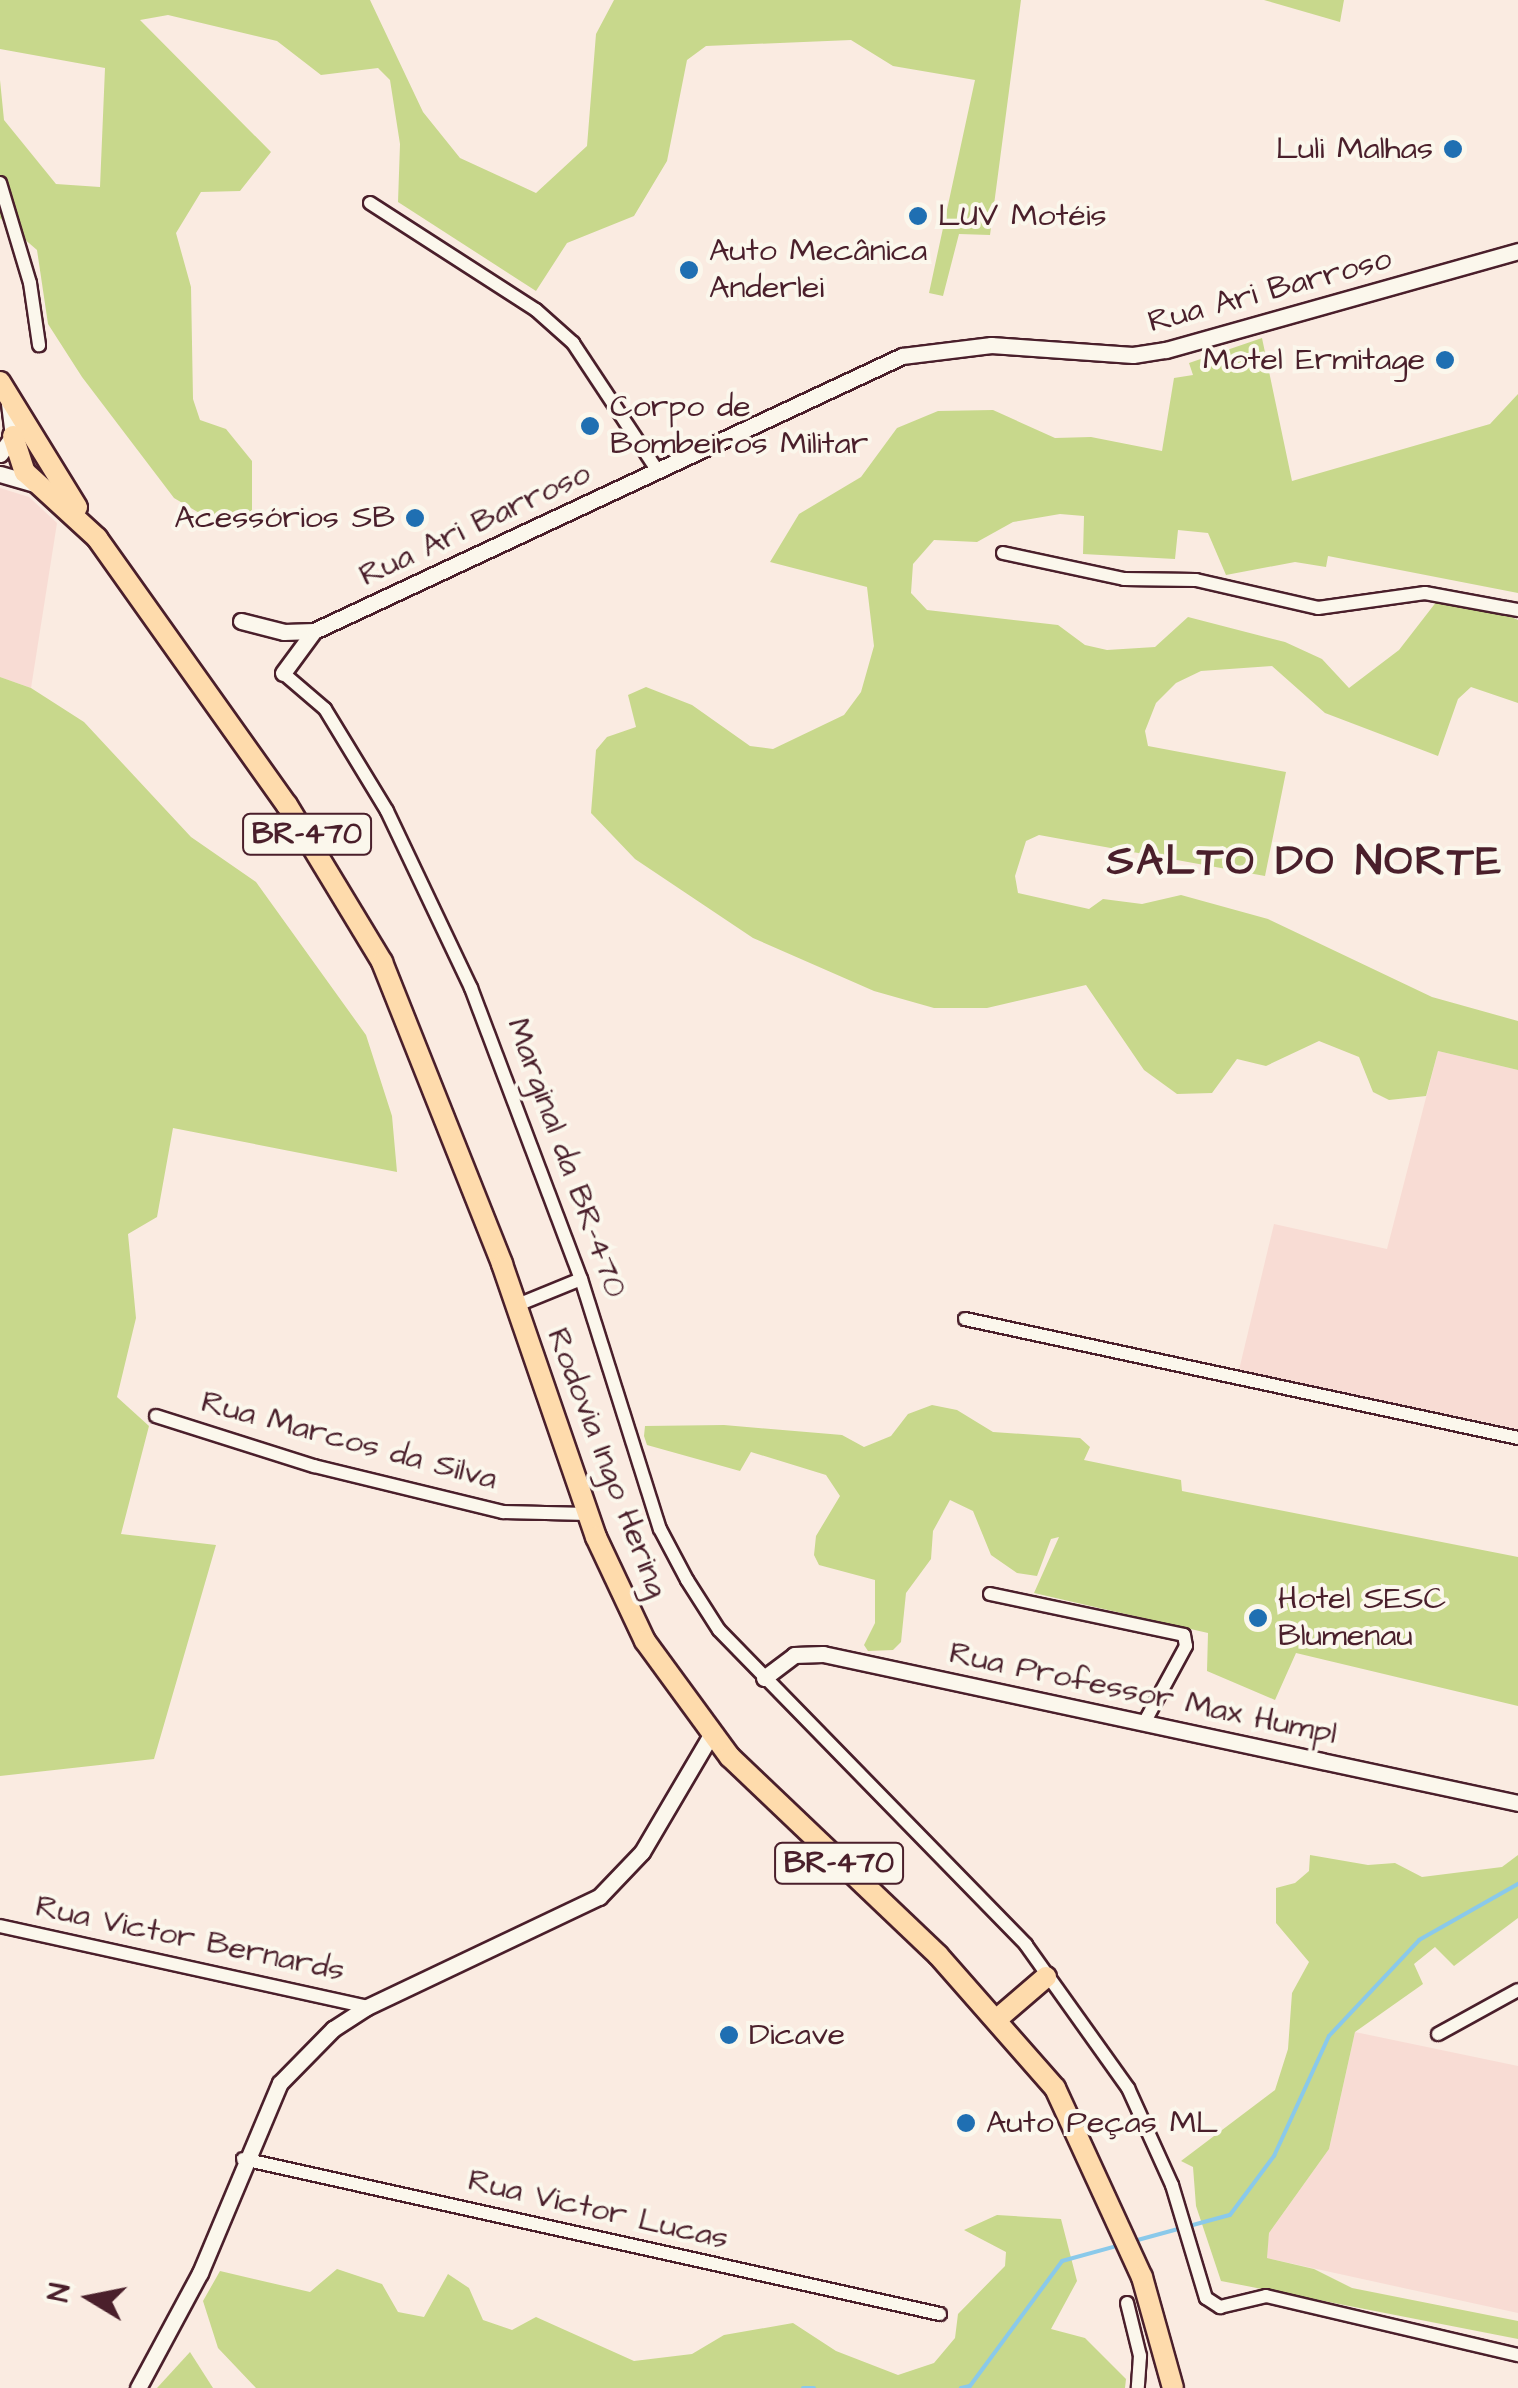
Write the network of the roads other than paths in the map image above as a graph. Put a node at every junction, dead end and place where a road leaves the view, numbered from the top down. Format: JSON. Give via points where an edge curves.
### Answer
{"nodes":[{"id":1,"x":0,"y":183,"type":"edge"},
{"id":2,"x":370,"y":203,"type":"dead end"},
{"id":3,"x":1518,"y":252,"type":"edge"},
{"id":4,"x":39,"y":345,"type":"dead end"},
{"id":5,"x":4,"y":388,"type":"edge"},
{"id":6,"x":13,"y":436,"type":"junction"},
{"id":7,"x":0,"y":454,"type":"edge"},
{"id":8,"x":657,"y":470,"type":"junction"},
{"id":9,"x":0,"y":474,"type":"edge"},
{"id":10,"x":37,"y":484,"type":"junction"},
{"id":11,"x":96,"y":538,"type":"junction"},
{"id":12,"x":1004,"y":552,"type":"dead end"},
{"id":13,"x":1518,"y":610,"type":"edge"},
{"id":14,"x":241,"y":621,"type":"dead end"},
{"id":15,"x":314,"y":630,"type":"junction"},
{"id":16,"x":283,"y":673,"type":"joint"},
{"id":17,"x":581,"y":1279,"type":"junction"},
{"id":18,"x":515,"y":1306,"type":"junction"},
{"id":19,"x":965,"y":1319,"type":"dead end"},
{"id":20,"x":156,"y":1416,"type":"dead end"},
{"id":21,"x":1518,"y":1438,"type":"edge"},
{"id":22,"x":588,"y":1514,"type":"junction"},
{"id":23,"x":990,"y":1594,"type":"dead end"},
{"id":24,"x":764,"y":1678,"type":"junction"},
{"id":25,"x":1144,"y":1723,"type":"junction"},
{"id":26,"x":711,"y":1735,"type":"junction"},
{"id":27,"x":1518,"y":1803,"type":"edge"},
{"id":28,"x":0,"y":1926,"type":"edge"},
{"id":29,"x":1046,"y":1977,"type":"junction"},
{"id":30,"x":1515,"y":1996,"type":"edge"},
{"id":31,"x":367,"y":2007,"type":"junction"},
{"id":32,"x":996,"y":2020,"type":"junction"},
{"id":33,"x":1438,"y":2034,"type":"dead end"},
{"id":34,"x":243,"y":2159,"type":"junction"},
{"id":35,"x":1127,"y":2303,"type":"dead end"},
{"id":36,"x":940,"y":2314,"type":"dead end"},
{"id":37,"x":1518,"y":2355,"type":"edge"},
{"id":38,"x":138,"y":2388,"type":"edge"},
{"id":39,"x":1138,"y":2388,"type":"edge"},
{"id":40,"x":1172,"y":2388,"type":"edge"}],
"edges":[{"from":1,"to":4,"type":"street","via":[[30,283]]},
{"from":2,"to":8,"type":"street","via":[[536,310],[573,343]]},
{"from":3,"to":8,"type":"street","name":"Rua Ari Barroso","via":[[1166,350],[1133,355],[991,345],[902,356]]},
{"from":5,"to":6,"type":"street"},
{"from":5,"to":11,"type":"highway"},
{"from":6,"to":7,"type":"street"},
{"from":6,"to":10,"type":"highway"},
{"from":8,"to":15,"type":"street","name":"Rua Ari Barroso"},
{"from":9,"to":10,"type":"street"},
{"from":10,"to":11,"type":"highway"},
{"from":11,"to":18,"type":"highway","name":"Rodovia Ingo Hering","number":"BR-470","via":[[320,854],[382,962]]},
{"from":12,"to":13,"type":"street","via":[[1124,579],[1196,580],[1318,608],[1425,593]]},
{"from":14,"to":15,"type":"street","name":"Rua Ari Barroso","via":[[284,632]]},
{"from":15,"to":16,"type":"street","name":"Rua Ari Barroso"},
{"from":16,"to":17,"type":"street","name":"Marginal da BR-470","via":[[325,709],[387,811],[471,988]]},
{"from":17,"to":18,"type":"street"},
{"from":17,"to":24,"type":"street","name":"Marginal da BR-470","via":[[660,1529],[719,1630]]},
{"from":18,"to":22,"type":"highway","name":"Rodovia Ingo Hering","number":"BR-470"},
{"from":19,"to":21,"type":"street"},
{"from":20,"to":22,"type":"street","name":"Rua Marcos da Silva","via":[[314,1466],[502,1512]]},
{"from":22,"to":26,"type":"highway","name":"Rodovia Ingo Hering","number":"BR-470","via":[[645,1641]]},
{"from":23,"to":25,"type":"street","via":[[1184,1635],[1186,1646]]},
{"from":24,"to":25,"type":"street","name":"Rua Professor Max Humpl","via":[[794,1655],[823,1654]]},
{"from":24,"to":29,"type":"street","name":"Marginal da BR-470","via":[[968,1880]]},
{"from":25,"to":27,"type":"street","name":"Rua Professor Max Humpl"},
{"from":26,"to":31,"type":"street","via":[[642,1852],[599,1897]]},
{"from":26,"to":32,"type":"highway","name":"Rodovia Ingo Hering","number":"BR-470"},
{"from":28,"to":31,"type":"street","name":"Rua Victor Bernards"},
{"from":29,"to":32,"type":"highway"},
{"from":29,"to":37,"type":"street","name":"Marginal da BR-470","via":[[1128,2088],[1172,2185],[1206,2298],[1220,2307],[1266,2296]]},
{"from":30,"to":33,"type":"street"},
{"from":31,"to":34,"type":"street","via":[[332,2030],[280,2084]]},
{"from":32,"to":40,"type":"highway","name":"Rodovia Ingo Hering","number":"BR-470","via":[[1055,2088],[1109,2198],[1142,2278]]},
{"from":34,"to":36,"type":"street","name":"Rua Victor Lucas"},
{"from":34,"to":38,"type":"street","via":[[200,2273]]},
{"from":35,"to":39,"type":"street","via":[[1140,2356]]}]}
